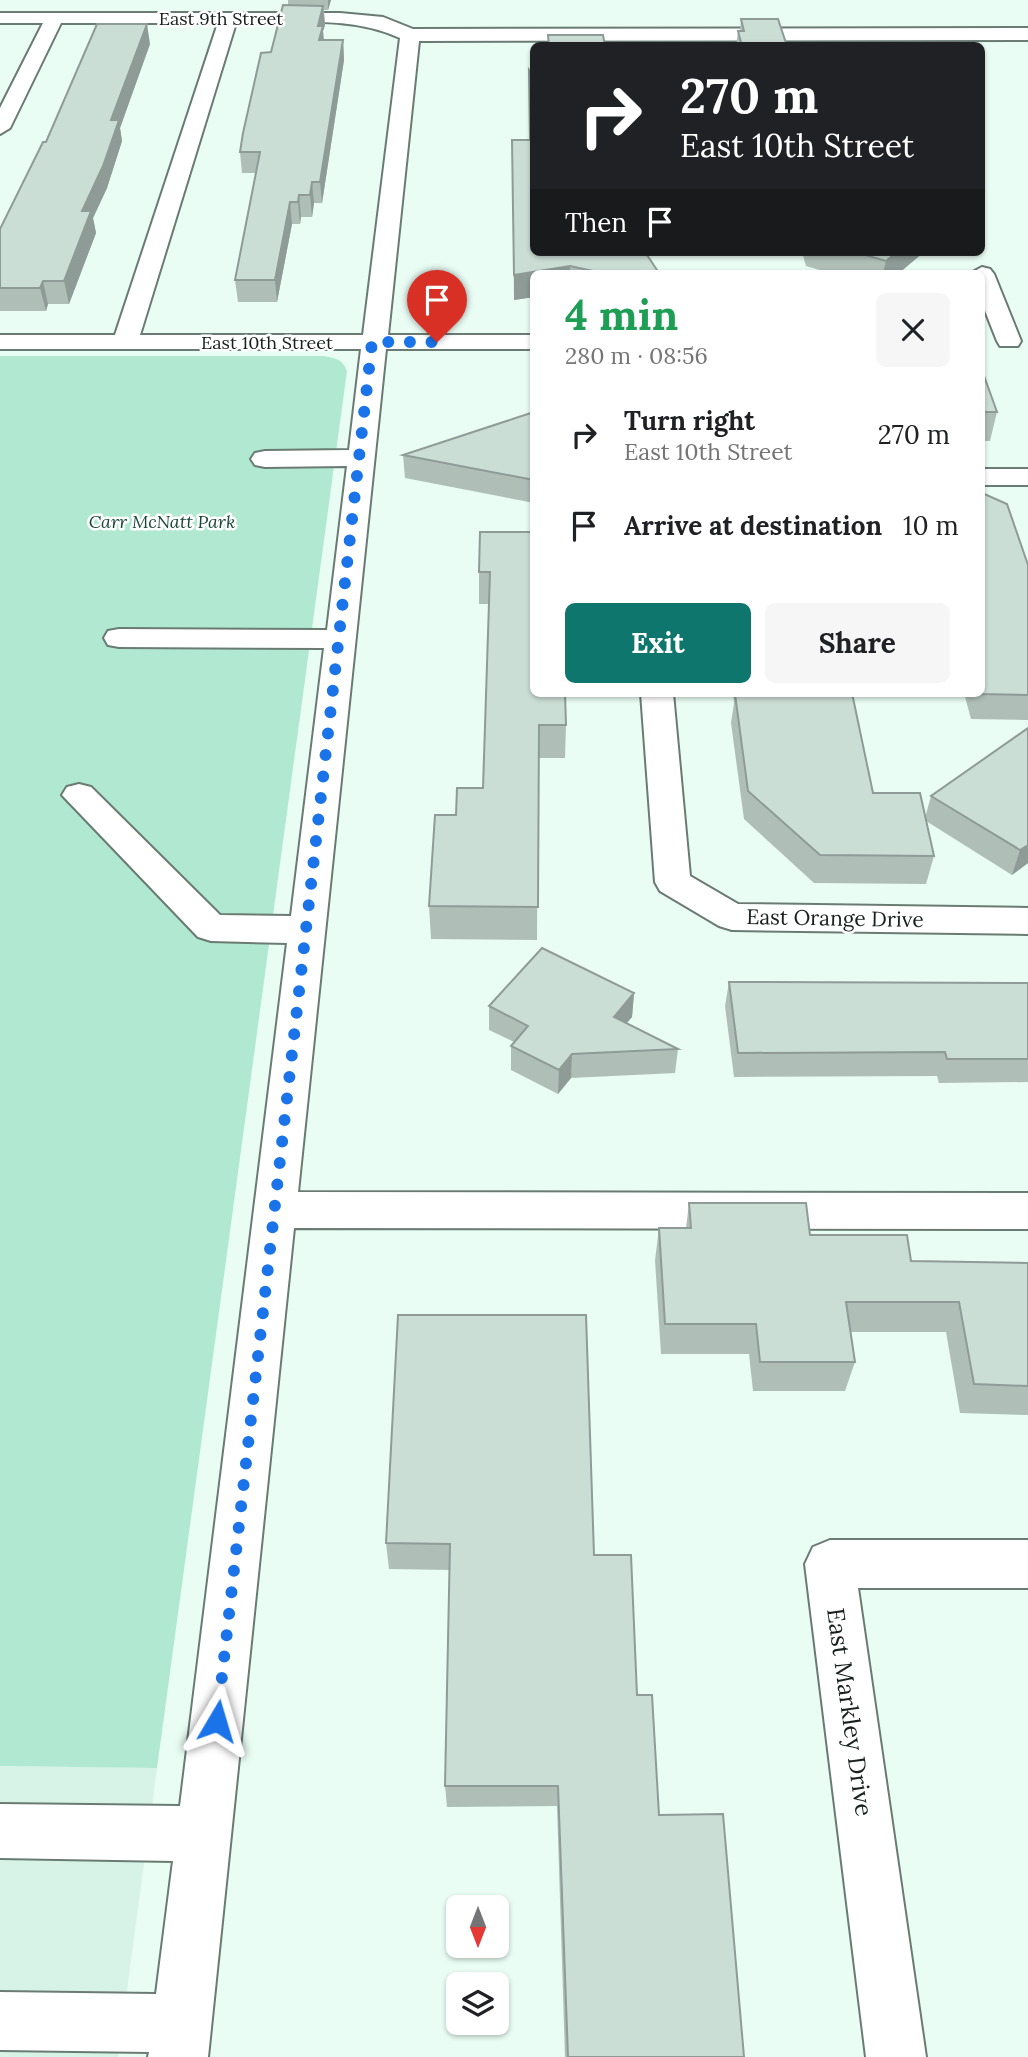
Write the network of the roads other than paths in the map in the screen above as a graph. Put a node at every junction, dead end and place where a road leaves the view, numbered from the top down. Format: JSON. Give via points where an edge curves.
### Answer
{"nodes":[{"id":1,"x":0,"y":18,"type":"edge"},
{"id":2,"x":55,"y":18,"type":"junction"},
{"id":3,"x":229,"y":18,"type":"junction"},
{"id":4,"x":1028,"y":34,"type":"edge"},
{"id":5,"x":410,"y":35,"type":"junction"},
{"id":6,"x":670,"y":40,"type":"edge"},
{"id":7,"x":888,"y":40,"type":"edge"},
{"id":8,"x":0,"y":128,"type":"edge"},
{"id":9,"x":985,"y":279,"type":"edge"},
{"id":10,"x":985,"y":341,"type":"edge"},
{"id":11,"x":1018,"y":341,"type":"edge"},
{"id":12,"x":0,"y":342,"type":"edge"},
{"id":13,"x":125,"y":342,"type":"junction"},
{"id":14,"x":372,"y":342,"type":"junction"},
{"id":15,"x":530,"y":342,"type":"edge"},
{"id":16,"x":359,"y":458,"type":"junction"},
{"id":17,"x":265,"y":459,"type":"dead end"},
{"id":18,"x":985,"y":477,"type":"edge"},
{"id":19,"x":1028,"y":477,"type":"edge"},
{"id":20,"x":119,"y":638,"type":"dead end"},
{"id":21,"x":340,"y":639,"type":"junction"},
{"id":22,"x":657,"y":697,"type":"edge"},
{"id":23,"x":79,"y":795,"type":"dead end"},
{"id":24,"x":1028,"y":921,"type":"edge"},
{"id":25,"x":308,"y":930,"type":"junction"},
{"id":26,"x":277,"y":1210,"type":"junction"},
{"id":27,"x":1028,"y":1211,"type":"edge"},
{"id":28,"x":1028,"y":1564,"type":"edge"},
{"id":29,"x":0,"y":1831,"type":"edge"},
{"id":30,"x":204,"y":1834,"type":"junction"},
{"id":31,"x":0,"y":2021,"type":"edge"},
{"id":32,"x":180,"y":2040,"type":"edge"},
{"id":33,"x":896,"y":2057,"type":"edge"}],
"edges":[{"from":1,"to":2,"type":"street","name":"East 9th Street"},
{"from":2,"to":3,"type":"street","name":"East 9th Street"},
{"from":2,"to":8,"type":"street"},
{"from":3,"to":5,"type":"street","name":"East 9th Street","via":[[340,18],[383,23]]},
{"from":3,"to":13,"type":"street"},
{"from":4,"to":7,"type":"street","name":"East 9th Street"},
{"from":5,"to":6,"type":"street","name":"East 9th Street"},
{"from":5,"to":14,"type":"street"},
{"from":6,"to":7,"type":"street","name":"East 9th Street"},
{"from":9,"to":11,"type":"street"},
{"from":10,"to":11,"type":"street"},
{"from":12,"to":13,"type":"street","name":"East 10th Street"},
{"from":13,"to":14,"type":"street","name":"East 10th Street"},
{"from":14,"to":15,"type":"street","name":"East 10th Street"},
{"from":14,"to":16,"type":"street"},
{"from":16,"to":17,"type":"street"},
{"from":16,"to":21,"type":"street"},
{"from":18,"to":19,"type":"street"},
{"from":20,"to":21,"type":"street"},
{"from":21,"to":25,"type":"street"},
{"from":22,"to":24,"type":"street","name":"East Orange Drive","via":[[673,882],[732,917]]},
{"from":23,"to":25,"type":"street","via":[[211,928]]},
{"from":25,"to":26,"type":"street"},
{"from":26,"to":27,"type":"street"},
{"from":26,"to":30,"type":"street"},
{"from":28,"to":33,"type":"street","name":"East Markley Drive","via":[[830,1564]]},
{"from":29,"to":30,"type":"street"},
{"from":30,"to":32,"type":"street"},
{"from":31,"to":32,"type":"street"}]}
